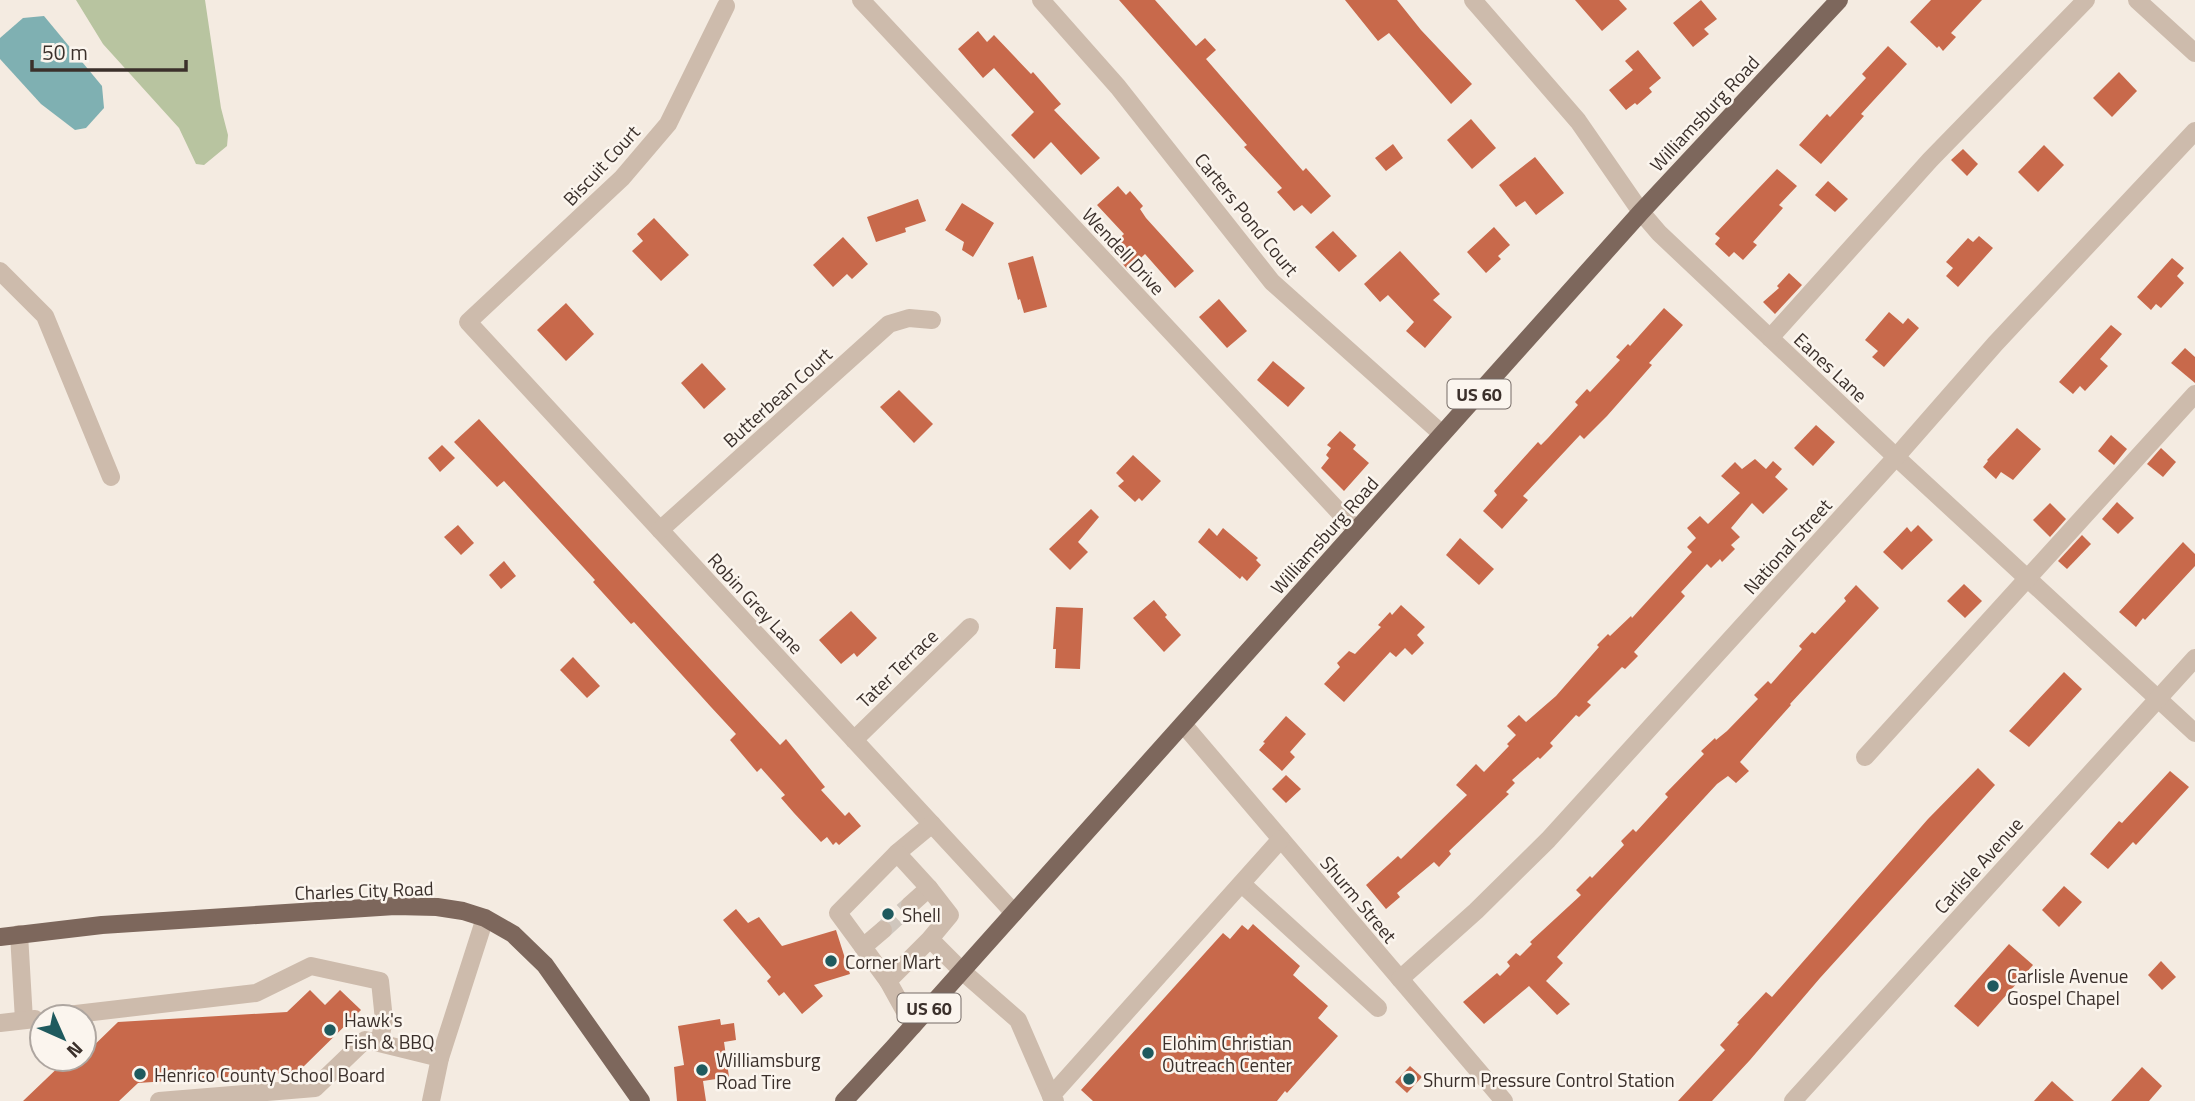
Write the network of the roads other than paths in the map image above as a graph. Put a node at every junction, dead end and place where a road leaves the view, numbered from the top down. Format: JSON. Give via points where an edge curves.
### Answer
{"nodes":[{"id":1,"x":861,"y":0,"type":"edge"},
{"id":2,"x":1041,"y":0,"type":"edge"},
{"id":3,"x":1473,"y":0,"type":"edge"},
{"id":4,"x":1839,"y":0,"type":"edge"},
{"id":5,"x":2086,"y":0,"type":"edge"},
{"id":6,"x":2137,"y":0,"type":"edge"},
{"id":7,"x":726,"y":6,"type":"dead end"},
{"id":8,"x":2195,"y":53,"type":"edge"},
{"id":9,"x":2195,"y":131,"type":"edge"},
{"id":10,"x":1641,"y":212,"type":"junction"},
{"id":11,"x":0,"y":271,"type":"edge"},
{"id":12,"x":932,"y":320,"type":"dead end"},
{"id":13,"x":468,"y":322,"type":"joint"},
{"id":14,"x":1770,"y":338,"type":"junction"},
{"id":15,"x":2195,"y":394,"type":"edge"},
{"id":16,"x":1442,"y":434,"type":"junction"},
{"id":17,"x":1896,"y":457,"type":"junction"},
{"id":18,"x":110,"y":477,"type":"dead end"},
{"id":19,"x":660,"y":530,"type":"junction"},
{"id":20,"x":1356,"y":530,"type":"junction"},
{"id":21,"x":2028,"y":579,"type":"junction"},
{"id":22,"x":970,"y":627,"type":"dead end"},
{"id":23,"x":2195,"y":658,"type":"edge"},
{"id":24,"x":2157,"y":699,"type":"junction"},
{"id":25,"x":1183,"y":724,"type":"junction"},
{"id":26,"x":2195,"y":733,"type":"edge"},
{"id":27,"x":854,"y":740,"type":"junction"},
{"id":28,"x":1865,"y":757,"type":"dead end"},
{"id":29,"x":932,"y":824,"type":"junction"},
{"id":30,"x":1281,"y":839,"type":"junction"},
{"id":31,"x":897,"y":853,"type":"junction"},
{"id":32,"x":1242,"y":884,"type":"junction"},
{"id":33,"x":929,"y":888,"type":"junction"},
{"id":34,"x":910,"y":905,"type":"tunnel mouth"},
{"id":35,"x":1014,"y":913,"type":"junction"},
{"id":36,"x":485,"y":918,"type":"junction"},
{"id":37,"x":883,"y":930,"type":"tunnel mouth"},
{"id":38,"x":19,"y":934,"type":"junction"},
{"id":39,"x":0,"y":937,"type":"edge"},
{"id":40,"x":930,"y":939,"type":"junction"},
{"id":41,"x":863,"y":947,"type":"junction"},
{"id":42,"x":962,"y":971,"type":"junction"},
{"id":43,"x":1400,"y":979,"type":"junction"},
{"id":44,"x":888,"y":981,"type":"junction"},
{"id":45,"x":30,"y":1003,"type":"edge"},
{"id":46,"x":1378,"y":1008,"type":"dead end"},
{"id":47,"x":98,"y":1011,"type":"edge"},
{"id":48,"x":28,"y":1020,"type":"edge"},
{"id":49,"x":0,"y":1023,"type":"edge"},
{"id":50,"x":913,"y":1026,"type":"junction"},
{"id":51,"x":379,"y":1043,"type":"junction"},
{"id":52,"x":440,"y":1058,"type":"junction"},
{"id":53,"x":299,"y":1096,"type":"edge"},
{"id":54,"x":1053,"y":1098,"type":"edge"},
{"id":55,"x":159,"y":1101,"type":"edge"},
{"id":56,"x":431,"y":1101,"type":"edge"},
{"id":57,"x":641,"y":1101,"type":"edge"},
{"id":58,"x":844,"y":1101,"type":"edge"},
{"id":59,"x":1504,"y":1101,"type":"edge"},
{"id":60,"x":1793,"y":1101,"type":"edge"}],
"edges":[{"from":1,"to":20,"type":"street","name":"Wendell Drive"},
{"from":2,"to":16,"type":"street","name":"Carters Pond Court","via":[[1118,87],[1272,282]]},
{"from":3,"to":10,"type":"street","name":"Eanes Lane","via":[[1578,121]]},
{"from":4,"to":10,"type":"main road","name":"Williamsburg Road","number":"US 60"},
{"from":5,"to":14,"type":"street","via":[[1930,160]]},
{"from":6,"to":8,"type":"street"},
{"from":7,"to":13,"type":"street","name":"Biscuit Court","via":[[668,124],[622,178]]},
{"from":9,"to":17,"type":"street","name":"National Street"},
{"from":10,"to":14,"type":"street","name":"Eanes Lane"},
{"from":10,"to":16,"type":"main road","name":"Williamsburg Road","number":"US 60"},
{"from":11,"to":18,"type":"street","via":[[45,316]]},
{"from":12,"to":19,"type":"street","name":"Butterbean Court","via":[[909,318],[889,324]]},
{"from":13,"to":19,"type":"street","name":"Robin Grey Lane"},
{"from":14,"to":17,"type":"street","name":"Eanes Lane"},
{"from":15,"to":21,"type":"street"},
{"from":16,"to":20,"type":"main road","name":"Williamsburg Road","number":"US 60"},
{"from":17,"to":21,"type":"street","name":"Eanes Lane"},
{"from":17,"to":43,"type":"street","name":"National Street","via":[[1548,840]]},
{"from":19,"to":27,"type":"street","name":"Robin Grey Lane"},
{"from":20,"to":25,"type":"main road","name":"Williamsburg Road","number":"US 60"},
{"from":21,"to":24,"type":"street","name":"Eanes Lane"},
{"from":21,"to":28,"type":"street"},
{"from":22,"to":27,"type":"street","name":"Tater Terrace"},
{"from":23,"to":24,"type":"street","name":"Carlisle Avenue"},
{"from":24,"to":26,"type":"street","name":"Eanes Lane"},
{"from":24,"to":60,"type":"street","name":"Carlisle Avenue"},
{"from":25,"to":30,"type":"street","name":"Shurm Street"},
{"from":25,"to":35,"type":"main road","name":"Williamsburg Road","number":"US 60"},
{"from":27,"to":29,"type":"street","name":"Robin Grey Lane"},
{"from":29,"to":31,"type":"street"},
{"from":29,"to":35,"type":"street","name":"Robin Grey Lane"},
{"from":30,"to":32,"type":"street"},
{"from":30,"to":43,"type":"street","name":"Shurm Street"},
{"from":31,"to":33,"type":"street"},
{"from":31,"to":41,"type":"street","via":[[838,913]]},
{"from":32,"to":46,"type":"street"},
{"from":32,"to":54,"type":"street"},
{"from":33,"to":34,"type":"street"},
{"from":33,"to":40,"type":"street","via":[[950,915]]},
{"from":35,"to":42,"type":"main road","name":"Williamsburg Road","number":"US 60"},
{"from":36,"to":38,"type":"main road","name":"Charles City Road","via":[[437,907],[395,906]]},
{"from":36,"to":52,"type":"street"},
{"from":36,"to":57,"type":"main road","name":"Charles City Road","via":[[513,934],[545,965]]},
{"from":37,"to":41,"type":"street"},
{"from":38,"to":39,"type":"main road","name":"Charles City Road"},
{"from":38,"to":45,"type":"street"},
{"from":40,"to":42,"type":"street"},
{"from":40,"to":44,"type":"street"},
{"from":41,"to":44,"type":"street"},
{"from":42,"to":50,"type":"main road","name":"Williamsburg Road","number":"US 60"},
{"from":42,"to":54,"type":"street","via":[[1018,1020]]},
{"from":43,"to":59,"type":"street","name":"Shurm Street"},
{"from":44,"to":50,"type":"street"},
{"from":47,"to":51,"type":"street","via":[[257,993],[311,966],[380,981],[384,1020]]},
{"from":48,"to":49,"type":"street"},
{"from":50,"to":58,"type":"main road","name":"Williamsburg Road","number":"US 60"},
{"from":51,"to":52,"type":"street"},
{"from":51,"to":53,"type":"street","via":[[365,1040],[315,1088]]},
{"from":52,"to":56,"type":"street"},
{"from":53,"to":55,"type":"street"}]}
